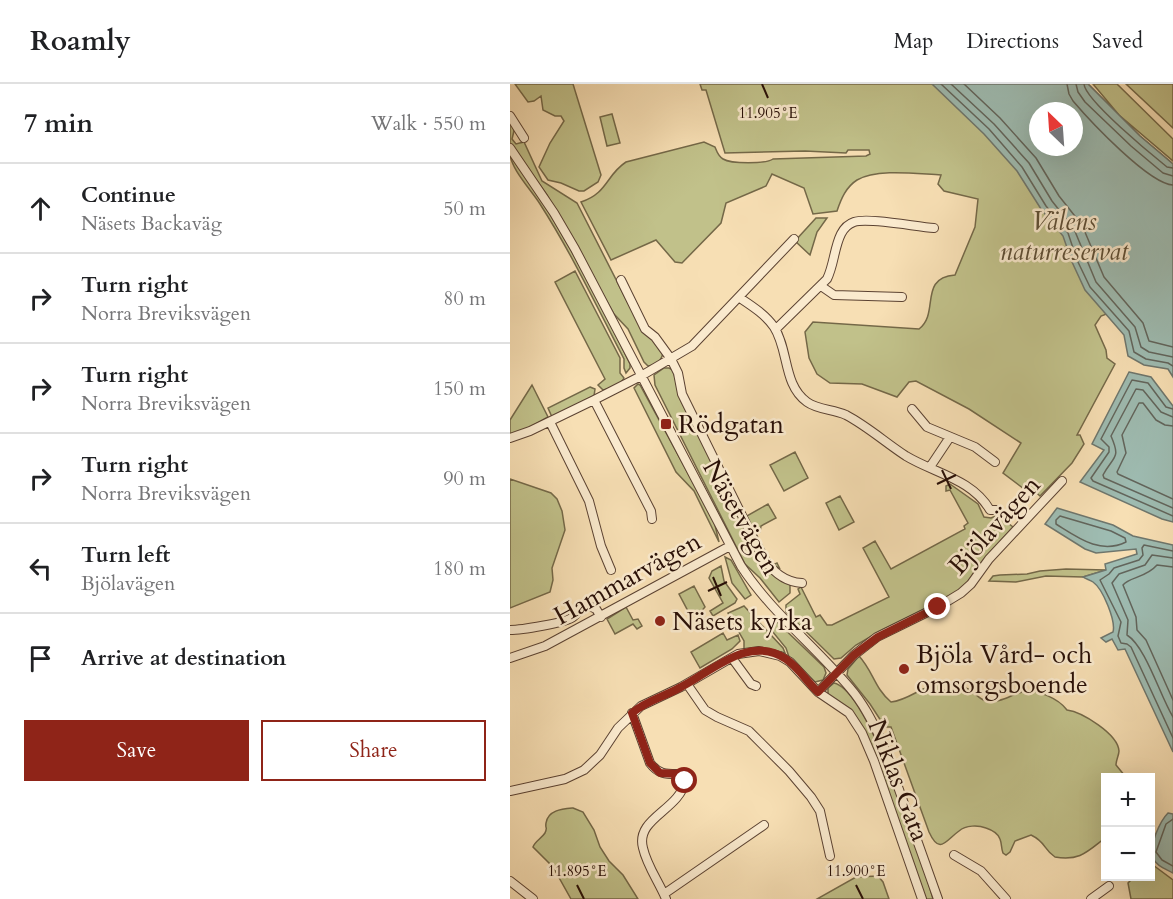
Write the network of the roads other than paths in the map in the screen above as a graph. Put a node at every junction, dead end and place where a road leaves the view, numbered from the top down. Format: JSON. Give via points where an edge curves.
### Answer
{"nodes":[{"id":1,"x":510,"y":116,"type":"edge"},
{"id":2,"x":524,"y":138,"type":"dead end"},
{"id":3,"x":510,"y":148,"type":"edge"},
{"id":4,"x":934,"y":228,"type":"dead end"},
{"id":5,"x":794,"y":239,"type":"dead end"},
{"id":6,"x":621,"y":280,"type":"dead end"},
{"id":7,"x":821,"y":286,"type":"junction"},
{"id":8,"x":740,"y":297,"type":"junction"},
{"id":9,"x":902,"y":297,"type":"dead end"},
{"id":10,"x":776,"y":328,"type":"junction"},
{"id":11,"x":671,"y":359,"type":"junction"},
{"id":12,"x":641,"y":376,"type":"junction"},
{"id":13,"x":594,"y":400,"type":"junction"},
{"id":14,"x":912,"y":409,"type":"dead end"},
{"id":15,"x":550,"y":422,"type":"junction"},
{"id":16,"x":950,"y":437,"type":"junction"},
{"id":17,"x":510,"y":438,"type":"edge"},
{"id":18,"x":995,"y":462,"type":"dead end"},
{"id":19,"x":930,"y":467,"type":"junction"},
{"id":20,"x":1062,"y":481,"type":"dead end"},
{"id":21,"x":996,"y":510,"type":"dead end"},
{"id":22,"x":652,"y":519,"type":"dead end"},
{"id":23,"x":730,"y":546,"type":"junction"},
{"id":24,"x":611,"y":570,"type":"dead end"},
{"id":25,"x":802,"y":583,"type":"dead end"},
{"id":26,"x":601,"y":617,"type":"junction"},
{"id":27,"x":510,"y":630,"type":"edge"},
{"id":28,"x":510,"y":658,"type":"edge"},
{"id":29,"x":732,"y":658,"type":"junction"},
{"id":30,"x":836,"y":673,"type":"junction"},
{"id":31,"x":687,"y":684,"type":"junction"},
{"id":32,"x":756,"y":686,"type":"dead end"},
{"id":33,"x":818,"y":692,"type":"junction"},
{"id":34,"x":632,"y":713,"type":"junction"},
{"id":35,"x":510,"y":791,"type":"edge"},
{"id":36,"x":764,"y":825,"type":"dead end"},
{"id":37,"x":954,"y":855,"type":"dead end"},
{"id":38,"x":830,"y":856,"type":"dead end"},
{"id":39,"x":510,"y":881,"type":"edge"},
{"id":40,"x":1109,"y":886,"type":"dead end"},
{"id":41,"x":665,"y":896,"type":"edge"},
{"id":42,"x":533,"y":899,"type":"edge"},
{"id":43,"x":922,"y":899,"type":"edge"},
{"id":44,"x":938,"y":899,"type":"edge"},
{"id":45,"x":1006,"y":899,"type":"edge"},
{"id":46,"x":1091,"y":899,"type":"edge"}],
"edges":[{"from":1,"to":2,"type":"street"},
{"from":3,"to":12,"type":"street","name":"Näsetvägen","via":[[554,213]]},
{"from":4,"to":7,"type":"street","via":[[853,222],[843,231],[831,271]]},
{"from":5,"to":8,"type":"street"},
{"from":6,"to":11,"type":"street","via":[[645,329]]},
{"from":7,"to":9,"type":"street","via":[[834,295]]},
{"from":7,"to":10,"type":"street"},
{"from":8,"to":10,"type":"street"},
{"from":8,"to":11,"type":"street","via":[[692,346]]},
{"from":10,"to":19,"type":"street","via":[[794,386],[806,401],[846,415]]},
{"from":11,"to":12,"type":"street"},
{"from":11,"to":25,"type":"street","via":[[682,394],[761,554],[775,572]]},
{"from":12,"to":13,"type":"street"},
{"from":12,"to":23,"type":"street","name":"Näsetvägen"},
{"from":13,"to":15,"type":"street"},
{"from":13,"to":22,"type":"street"},
{"from":14,"to":16,"type":"street","via":[[927,427]]},
{"from":15,"to":17,"type":"street"},
{"from":15,"to":24,"type":"street","via":[[589,501]]},
{"from":16,"to":18,"type":"street","via":[[975,447]]},
{"from":16,"to":19,"type":"street"},
{"from":19,"to":21,"type":"street","via":[[956,480],[985,501],[990,510]]},
{"from":20,"to":30,"type":"street","name":"Bjölavägen","via":[[961,593],[878,637]]},
{"from":23,"to":26,"type":"street","name":"Hammarvägen"},
{"from":23,"to":30,"type":"street","name":"Näsetvägen","via":[[766,600]]},
{"from":26,"to":27,"type":"street","via":[[587,605],[569,619]]},
{"from":26,"to":28,"type":"street","name":"Hammarvägen","via":[[545,646]]},
{"from":29,"to":31,"type":"street","name":"Niklas Gata"},
{"from":29,"to":32,"type":"street"},
{"from":29,"to":33,"type":"street","name":"Niklas Gata","via":[[754,651],[780,656]]},
{"from":30,"to":33,"type":"street","name":"Bjölavägen"},
{"from":30,"to":44,"type":"street","name":"Näsetvägen","via":[[862,704],[881,739]]},
{"from":31,"to":34,"type":"street","name":"Niklas Gata"},
{"from":31,"to":38,"type":"street","via":[[705,710],[749,731],[811,797],[820,811]]},
{"from":33,"to":43,"type":"street","name":"Niklas Gata","via":[[849,713],[862,733]]},
{"from":34,"to":35,"type":"street","name":"Niklas Gata","via":[[584,770],[565,779]]},
{"from":34,"to":41,"type":"street","via":[[650,763],[660,773],[680,774],[685,781],[677,799],[652,820],[642,838],[645,854]]},
{"from":36,"to":41,"type":"street"},
{"from":37,"to":45,"type":"street","via":[[981,871]]},
{"from":39,"to":42,"type":"street"},
{"from":40,"to":46,"type":"street"}]}
